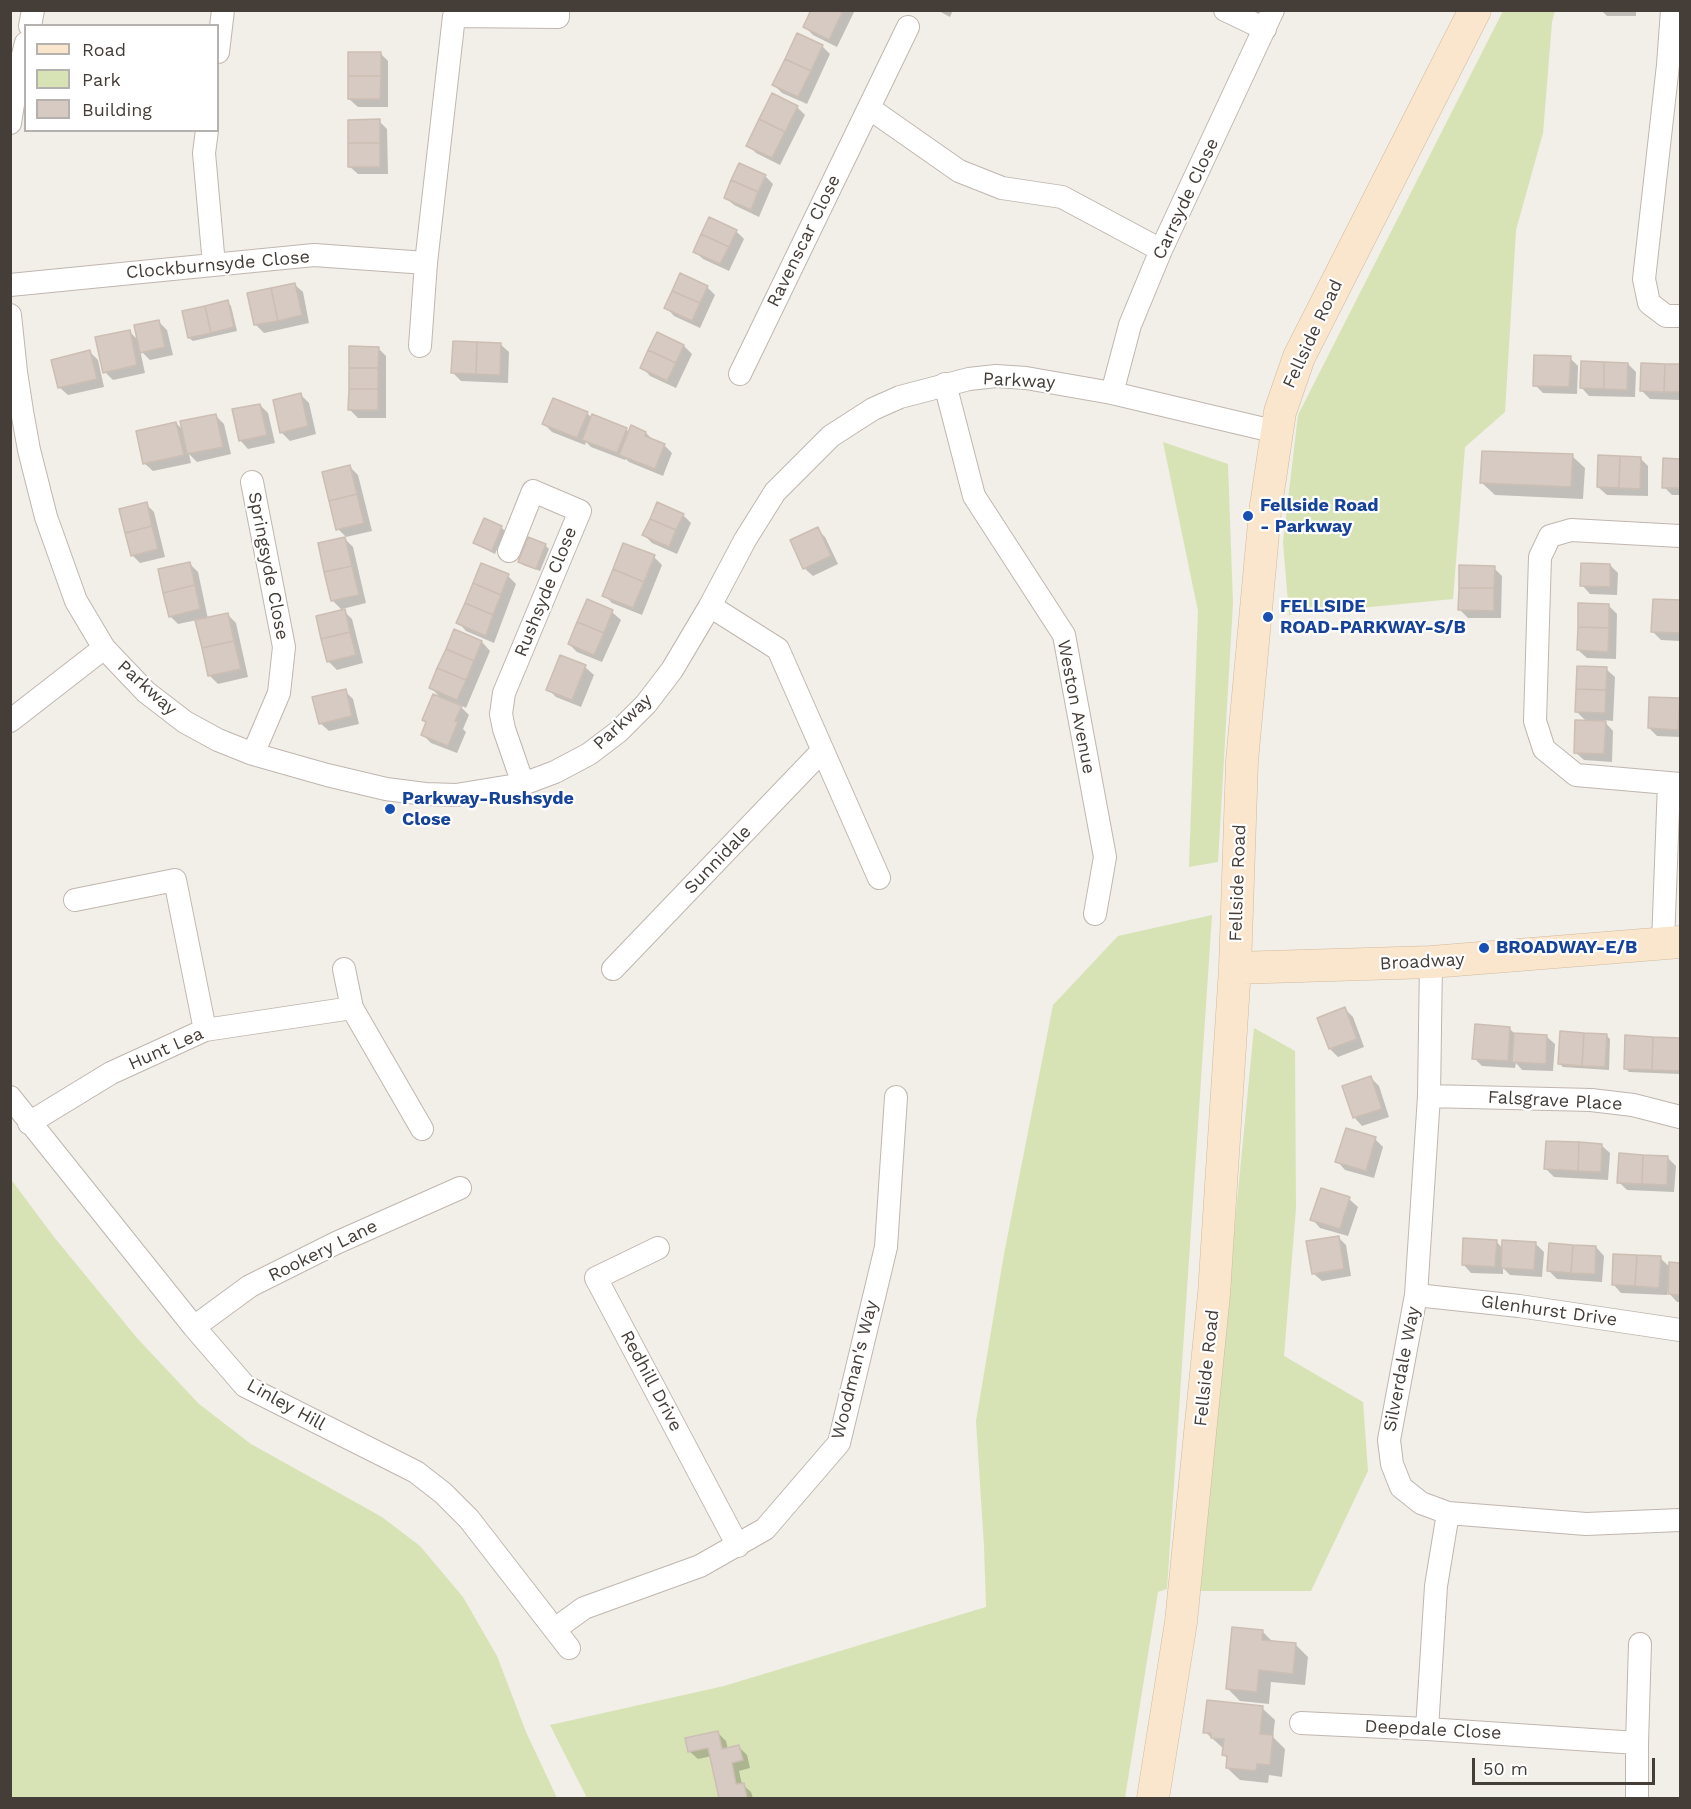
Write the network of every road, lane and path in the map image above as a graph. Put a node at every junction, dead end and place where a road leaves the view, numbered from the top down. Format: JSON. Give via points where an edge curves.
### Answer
{"nodes":[{"id":1,"x":223,"y":10,"type":"edge"},
{"id":2,"x":558,"y":10,"type":"edge"},
{"id":3,"x":1225,"y":10,"type":"edge"},
{"id":4,"x":1475,"y":10,"type":"edge"},
{"id":5,"x":1672,"y":10,"type":"edge"},
{"id":6,"x":1269,"y":20,"type":"edge"},
{"id":7,"x":908,"y":27,"type":"dead end"},
{"id":8,"x":219,"y":44,"type":"edge"},
{"id":9,"x":24,"y":50,"type":"edge"},
{"id":10,"x":1674,"y":66,"type":"edge"},
{"id":11,"x":869,"y":108,"type":"junction"},
{"id":12,"x":10,"y":123,"type":"edge"},
{"id":13,"x":207,"y":132,"type":"edge"},
{"id":14,"x":1161,"y":250,"type":"junction"},
{"id":15,"x":426,"y":263,"type":"junction"},
{"id":16,"x":214,"y":265,"type":"junction"},
{"id":17,"x":10,"y":285,"type":"edge"},
{"id":18,"x":10,"y":315,"type":"edge"},
{"id":19,"x":1680,"y":316,"type":"edge"},
{"id":20,"x":420,"y":346,"type":"dead end"},
{"id":21,"x":740,"y":374,"type":"dead end"},
{"id":22,"x":945,"y":384,"type":"junction"},
{"id":23,"x":1112,"y":393,"type":"junction"},
{"id":24,"x":1277,"y":432,"type":"junction"},
{"id":25,"x":252,"y":482,"type":"dead end"},
{"id":26,"x":1680,"y":536,"type":"edge"},
{"id":27,"x":509,"y":551,"type":"dead end"},
{"id":28,"x":710,"y":606,"type":"junction"},
{"id":29,"x":104,"y":648,"type":"junction"},
{"id":30,"x":10,"y":720,"type":"edge"},
{"id":31,"x":822,"y":752,"type":"junction"},
{"id":32,"x":253,"y":753,"type":"junction"},
{"id":33,"x":522,"y":784,"type":"junction"},
{"id":34,"x":1675,"y":784,"type":"edge"},
{"id":35,"x":879,"y":878,"type":"dead end"},
{"id":36,"x":75,"y":900,"type":"dead end"},
{"id":37,"x":1095,"y":914,"type":"dead end"},
{"id":38,"x":1672,"y":943,"type":"edge"},
{"id":39,"x":1431,"y":962,"type":"junction"},
{"id":40,"x":1235,"y":968,"type":"junction"},
{"id":41,"x":344,"y":969,"type":"dead end"},
{"id":42,"x":613,"y":969,"type":"dead end"},
{"id":43,"x":352,"y":1008,"type":"junction"},
{"id":44,"x":205,"y":1030,"type":"junction"},
{"id":45,"x":1429,"y":1096,"type":"junction"},
{"id":46,"x":10,"y":1097,"type":"edge"},
{"id":47,"x":896,"y":1097,"type":"dead end"},
{"id":48,"x":1680,"y":1117,"type":"edge"},
{"id":49,"x":29,"y":1123,"type":"junction"},
{"id":50,"x":422,"y":1130,"type":"dead end"},
{"id":51,"x":460,"y":1188,"type":"dead end"},
{"id":52,"x":658,"y":1248,"type":"dead end"},
{"id":53,"x":1416,"y":1295,"type":"junction"},
{"id":54,"x":194,"y":1327,"type":"junction"},
{"id":55,"x":1680,"y":1330,"type":"edge"},
{"id":56,"x":1448,"y":1513,"type":"junction"},
{"id":57,"x":1680,"y":1520,"type":"edge"},
{"id":58,"x":738,"y":1545,"type":"junction"},
{"id":59,"x":555,"y":1629,"type":"junction"},
{"id":60,"x":1640,"y":1644,"type":"dead end"},
{"id":61,"x":569,"y":1648,"type":"dead end"},
{"id":62,"x":1302,"y":1723,"type":"dead end"},
{"id":63,"x":1427,"y":1729,"type":"junction"},
{"id":64,"x":1636,"y":1743,"type":"junction"},
{"id":65,"x":1637,"y":1796,"type":"dead end"},
{"id":66,"x":1153,"y":1798,"type":"edge"}],
"edges":[{"from":1,"to":8,"type":"street"},
{"from":2,"to":15,"type":"street","via":[[558,17],[454,16]]},
{"from":3,"to":6,"type":"street"},
{"from":4,"to":24,"type":"street","name":"Fellside Road","via":[[1299,357]]},
{"from":5,"to":10,"type":"street"},
{"from":6,"to":14,"type":"street","name":"Carrsyde Close"},
{"from":7,"to":11,"type":"street","name":"Ravenscar Close"},
{"from":9,"to":12,"type":"street"},
{"from":10,"to":19,"type":"street","via":[[1644,279],[1649,303],[1666,316]]},
{"from":11,"to":14,"type":"street","via":[[959,171],[1002,189],[1062,196]]},
{"from":11,"to":21,"type":"street","name":"Ravenscar Close"},
{"from":13,"to":16,"type":"street","via":[[204,153]]},
{"from":14,"to":23,"type":"street","name":"Carrsyde Close","via":[[1130,325]]},
{"from":15,"to":16,"type":"street","name":"Clockburnsyde Close","via":[[314,255]]},
{"from":15,"to":20,"type":"street"},
{"from":16,"to":17,"type":"street","name":"Clockburnsyde Close"},
{"from":18,"to":29,"type":"street","name":"Parkway","via":[[24,421],[46,517],[76,601]]},
{"from":22,"to":23,"type":"street","name":"Parkway","via":[[996,376],[1056,381]]},
{"from":22,"to":28,"type":"street","name":"Parkway","via":[[882,405],[831,436],[775,492]]},
{"from":22,"to":37,"type":"street","name":"Weston Avenue","via":[[974,496],[1064,635],[1105,857]]},
{"from":23,"to":24,"type":"street","name":"Parkway"},
{"from":24,"to":40,"type":"street","name":"Fellside Road","via":[[1265,512],[1242,761]]},
{"from":25,"to":32,"type":"street","name":"Springsyde Close","via":[[284,647],[279,693]]},
{"from":26,"to":34,"type":"street","via":[[1571,530],[1550,536],[1540,557],[1534,721],[1544,749],[1576,776]]},
{"from":27,"to":33,"type":"street","name":"Rushsyde Close","via":[[533,491],[580,511],[504,693],[501,714]]},
{"from":28,"to":31,"type":"street","via":[[778,649]]},
{"from":28,"to":33,"type":"street","name":"Parkway","via":[[672,670],[618,732],[589,754]]},
{"from":29,"to":30,"type":"street"},
{"from":29,"to":32,"type":"street","name":"Parkway","via":[[146,692],[185,722]]},
{"from":31,"to":35,"type":"street"},
{"from":31,"to":42,"type":"street","name":"Sunnidale"},
{"from":32,"to":33,"type":"street","name":"Parkway","via":[[403,792],[456,795]]},
{"from":34,"to":38,"type":"street"},
{"from":36,"to":44,"type":"street","via":[[175,880]]},
{"from":38,"to":39,"type":"street","name":"Broadway"},
{"from":39,"to":40,"type":"street","name":"Broadway"},
{"from":39,"to":45,"type":"street","name":"Silverdale Way"},
{"from":40,"to":66,"type":"street","name":"Fellside Road","via":[[1215,1294],[1181,1622]]},
{"from":41,"to":43,"type":"street"},
{"from":43,"to":44,"type":"street","name":"Hunt Lea"},
{"from":43,"to":50,"type":"street"},
{"from":44,"to":49,"type":"street","name":"Hunt Lea","via":[[111,1073]]},
{"from":45,"to":48,"type":"street","name":"Falsgrave Place","via":[[1591,1100]]},
{"from":45,"to":53,"type":"street","name":"Silverdale Way"},
{"from":46,"to":49,"type":"street","name":"Linley Hill"},
{"from":47,"to":58,"type":"street","name":"Woodman's Way","via":[[886,1247],[839,1443],[765,1528]]},
{"from":49,"to":54,"type":"street","name":"Linley Hill"},
{"from":51,"to":54,"type":"street","name":"Rookery Lane","via":[[336,1243],[250,1287]]},
{"from":52,"to":58,"type":"street","name":"Redhill Drive","via":[[596,1278]]},
{"from":53,"to":55,"type":"street","name":"Glenhurst Drive"},
{"from":53,"to":56,"type":"street","name":"Silverdale Way","via":[[1389,1440],[1392,1464],[1401,1487],[1421,1503]]},
{"from":54,"to":59,"type":"street","name":"Linley Hill","via":[[245,1386],[416,1472],[442,1493],[469,1519]]},
{"from":56,"to":57,"type":"street","name":"Silverdale Way","via":[[1586,1524]]},
{"from":56,"to":63,"type":"street","via":[[1436,1586]]},
{"from":58,"to":59,"type":"street","name":"Woodman's Way","via":[[700,1566],[584,1608]]},
{"from":59,"to":61,"type":"street","name":"Linley Hill"},
{"from":60,"to":64,"type":"street"},
{"from":62,"to":63,"type":"street","name":"Deepdale Close"},
{"from":63,"to":64,"type":"street","name":"Deepdale Close"},
{"from":64,"to":65,"type":"street"}]}
